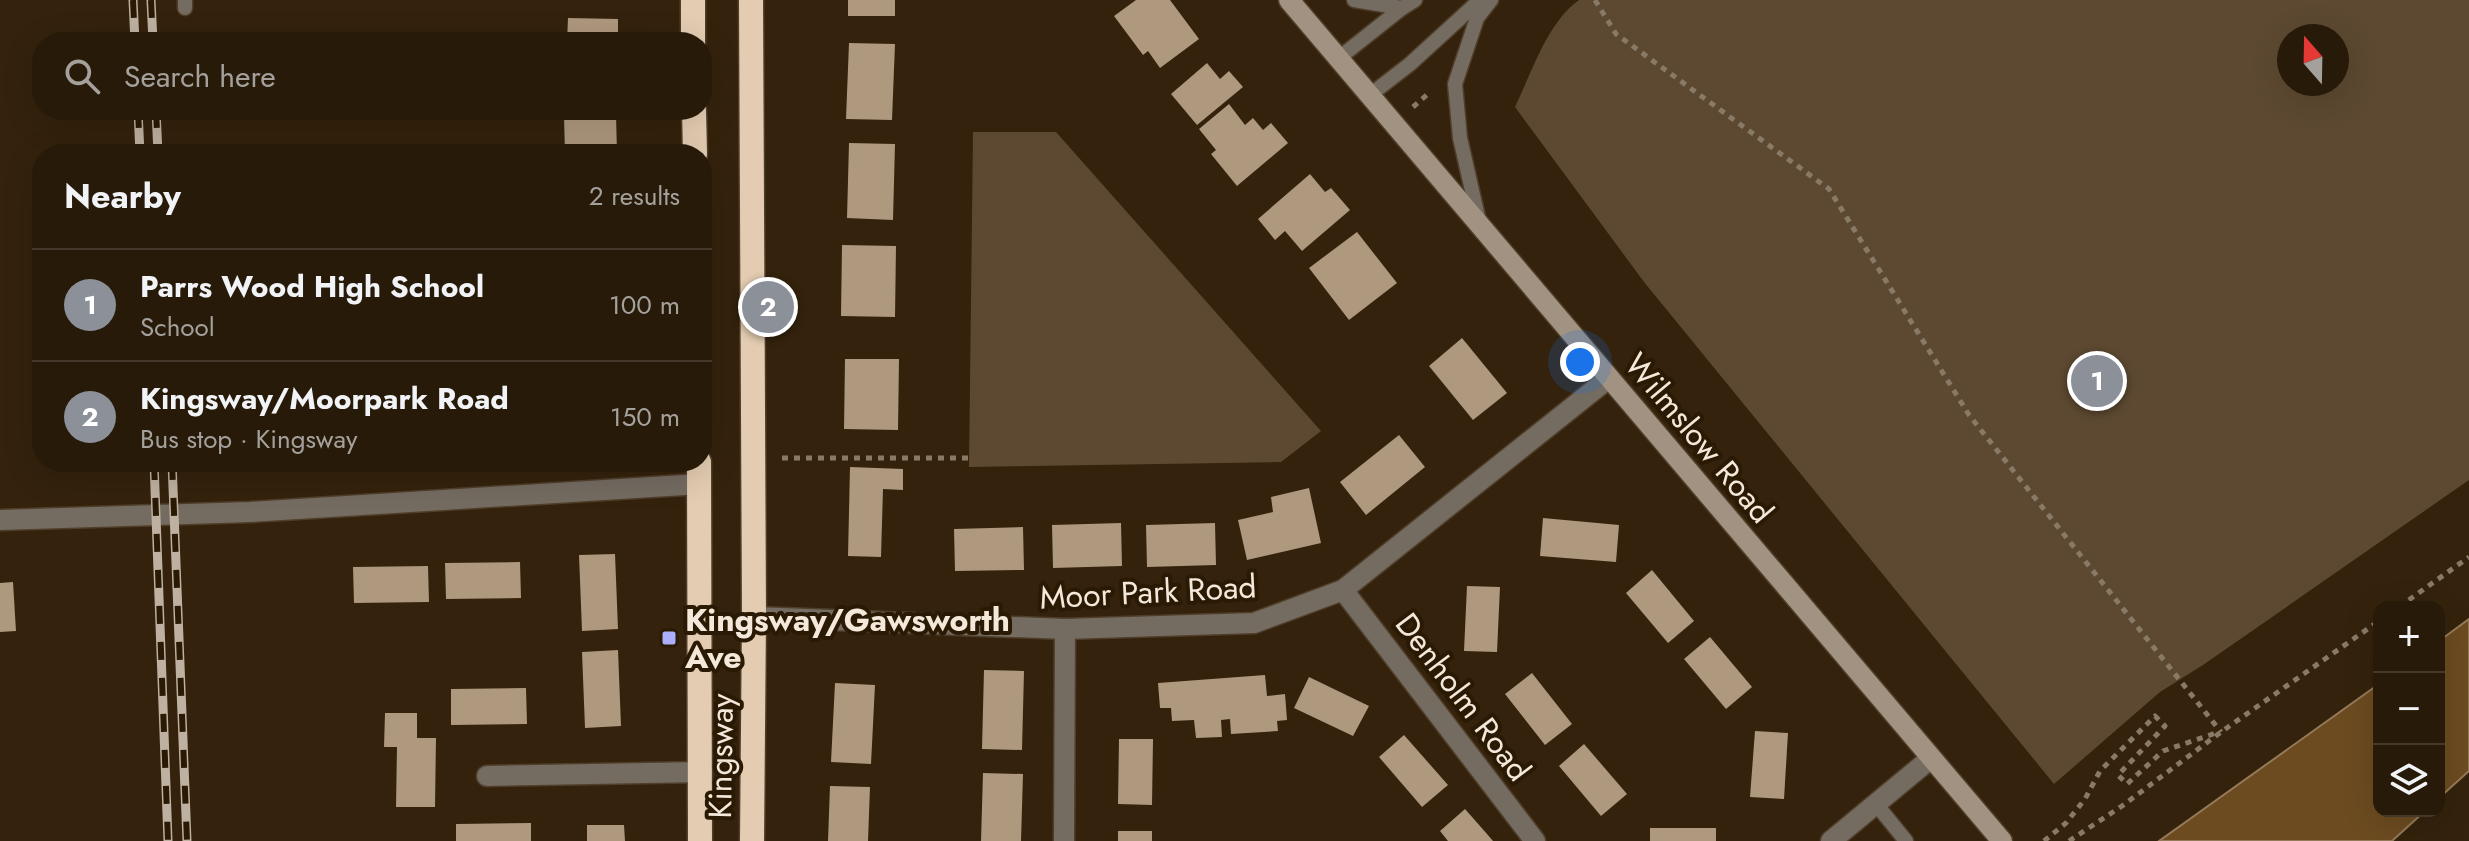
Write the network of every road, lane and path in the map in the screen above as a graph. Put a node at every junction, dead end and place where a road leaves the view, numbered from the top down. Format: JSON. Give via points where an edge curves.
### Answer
{"nodes":[{"id":1,"x":693,"y":0,"type":"edge"},
{"id":2,"x":751,"y":0,"type":"edge"},
{"id":3,"x":1289,"y":0,"type":"edge"},
{"id":4,"x":1354,"y":0,"type":"edge"},
{"id":5,"x":1415,"y":0,"type":"edge"},
{"id":6,"x":1480,"y":0,"type":"edge"},
{"id":7,"x":1491,"y":0,"type":"edge"},
{"id":8,"x":1595,"y":0,"type":"edge"},
{"id":9,"x":1402,"y":8,"type":"junction"},
{"id":10,"x":693,"y":32,"type":"edge"},
{"id":11,"x":1339,"y":58,"type":"junction"},
{"id":12,"x":1370,"y":95,"type":"junction"},
{"id":13,"x":694,"y":120,"type":"edge"},
{"id":14,"x":695,"y":144,"type":"edge"},
{"id":15,"x":1479,"y":224,"type":"junction"},
{"id":16,"x":1609,"y":378,"type":"junction"},
{"id":17,"x":752,"y":458,"type":"junction"},
{"id":18,"x":969,"y":458,"type":"dead end"},
{"id":19,"x":699,"y":473,"type":"edge"},
{"id":20,"x":0,"y":520,"type":"edge"},
{"id":21,"x":2469,"y":557,"type":"edge"},
{"id":22,"x":1343,"y":590,"type":"junction"},
{"id":23,"x":2407,"y":601,"type":"edge"},
{"id":24,"x":754,"y":617,"type":"junction"},
{"id":25,"x":2373,"y":625,"type":"edge"},
{"id":26,"x":1065,"y":629,"type":"junction"},
{"id":27,"x":2221,"y":732,"type":"junction"},
{"id":28,"x":1930,"y":759,"type":"junction"},
{"id":29,"x":702,"y":772,"type":"junction"},
{"id":30,"x":487,"y":776,"type":"dead end"},
{"id":31,"x":1876,"y":804,"type":"junction"},
{"id":32,"x":1841,"y":838,"type":"edge"},
{"id":33,"x":700,"y":841,"type":"edge"},
{"id":34,"x":752,"y":841,"type":"edge"},
{"id":35,"x":1064,"y":841,"type":"edge"},
{"id":36,"x":1535,"y":841,"type":"edge"},
{"id":37,"x":1906,"y":841,"type":"edge"},
{"id":38,"x":2002,"y":841,"type":"edge"},
{"id":39,"x":2044,"y":841,"type":"edge"},
{"id":40,"x":2069,"y":841,"type":"edge"}],
"edges":[{"from":1,"to":10,"type":"highway"},
{"from":2,"to":17,"type":"highway","name":"Kingsway"},
{"from":3,"to":11,"type":"main road","name":"Wilmslow Road"},
{"from":4,"to":9,"type":"lane"},
{"from":5,"to":9,"type":"lane"},
{"from":6,"to":12,"type":"lane"},
{"from":7,"to":15,"type":"lane","via":[[1477,18],[1455,84],[1460,138]]},
{"from":8,"to":27,"type":"path","via":[[1616,34],[1829,189],[1969,415]]},
{"from":9,"to":11,"type":"lane"},
{"from":11,"to":12,"type":"main road","name":"Wilmslow Road"},
{"from":12,"to":15,"type":"main road","name":"Wilmslow Road"},
{"from":13,"to":14,"type":"highway"},
{"from":15,"to":16,"type":"main road","name":"Wilmslow Road"},
{"from":16,"to":22,"type":"street","name":"Moor Park Road"},
{"from":16,"to":28,"type":"main road","name":"Wilmslow Road"},
{"from":17,"to":18,"type":"path"},
{"from":17,"to":24,"type":"highway","name":"Kingsway"},
{"from":19,"to":20,"type":"street","via":[[250,512]]},
{"from":19,"to":29,"type":"highway","name":"Kingsway"},
{"from":21,"to":23,"type":"path"},
{"from":22,"to":26,"type":"street","name":"Moor Park Road","via":[[1254,623]]},
{"from":22,"to":36,"type":"street","name":"Denholm Road"},
{"from":24,"to":26,"type":"street","name":"Moor Park Road"},
{"from":24,"to":34,"type":"highway","name":"Kingsway"},
{"from":25,"to":27,"type":"path"},
{"from":26,"to":35,"type":"street"},
{"from":27,"to":39,"type":"path","via":[[2163,751],[2127,784],[2118,775],[2165,726],[2155,716],[2100,771],[2066,823]]},
{"from":27,"to":40,"type":"path"},
{"from":28,"to":31,"type":"street"},
{"from":28,"to":38,"type":"main road","name":"Wilmslow Road"},
{"from":29,"to":30,"type":"street"},
{"from":29,"to":33,"type":"highway","name":"Kingsway"},
{"from":31,"to":32,"type":"street"},
{"from":31,"to":37,"type":"lane"}]}
